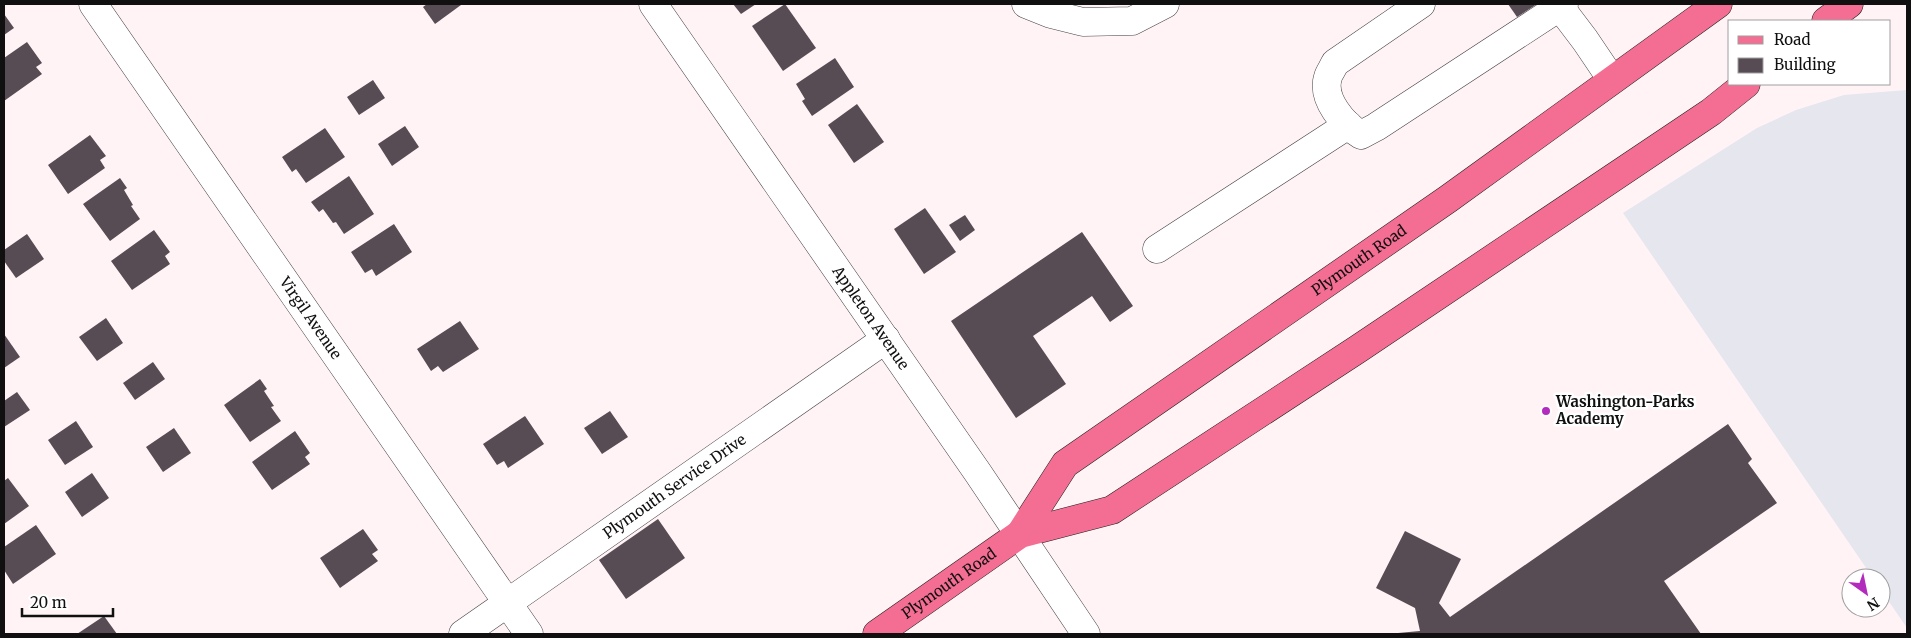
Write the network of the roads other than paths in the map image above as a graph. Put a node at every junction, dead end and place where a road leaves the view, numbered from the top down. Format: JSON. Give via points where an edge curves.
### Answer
{"nodes":[{"id":1,"x":93,"y":4,"type":"edge"},
{"id":2,"x":653,"y":4,"type":"edge"},
{"id":3,"x":1026,"y":4,"type":"edge"},
{"id":4,"x":1164,"y":4,"type":"edge"},
{"id":5,"x":1421,"y":4,"type":"edge"},
{"id":6,"x":1718,"y":4,"type":"edge"},
{"id":7,"x":1849,"y":4,"type":"edge"},
{"id":8,"x":1562,"y":5,"type":"edge"},
{"id":9,"x":1827,"y":20,"type":"edge"},
{"id":10,"x":1612,"y":80,"type":"junction"},
{"id":11,"x":1745,"y":85,"type":"edge"},
{"id":12,"x":1348,"y":125,"type":"junction"},
{"id":13,"x":1157,"y":249,"type":"dead end"},
{"id":14,"x":886,"y":339,"type":"junction"},
{"id":15,"x":1020,"y":534,"type":"junction"},
{"id":16,"x":508,"y":603,"type":"junction"},
{"id":17,"x":463,"y":634,"type":"edge"},
{"id":18,"x":529,"y":634,"type":"edge"},
{"id":19,"x":877,"y":634,"type":"edge"},
{"id":20,"x":1086,"y":634,"type":"edge"}],
"edges":[{"from":1,"to":16,"type":"street","name":"Virgil Avenue"},
{"from":2,"to":14,"type":"street","name":"Appleton Avenue"},
{"from":3,"to":4,"type":"street","via":[[1083,22],[1132,21]]},
{"from":5,"to":12,"type":"street","via":[[1335,63],[1327,78],[1328,94]]},
{"from":6,"to":10,"type":"main road","name":"Plymouth Road"},
{"from":7,"to":9,"type":"main road"},
{"from":8,"to":10,"type":"street"},
{"from":8,"to":12,"type":"street","via":[[1376,127],[1360,135]]},
{"from":10,"to":15,"type":"main road","name":"Plymouth Road","via":[[1448,199],[1066,464]]},
{"from":11,"to":15,"type":"main road","name":"Plymouth Road","via":[[1711,112],[1358,350],[1112,510]]},
{"from":12,"to":13,"type":"street"},
{"from":14,"to":15,"type":"street","name":"Appleton Avenue"},
{"from":14,"to":16,"type":"street","name":"Plymouth Service Drive"},
{"from":15,"to":19,"type":"main road","name":"Plymouth Road"},
{"from":15,"to":20,"type":"street","name":"Appleton Avenue"},
{"from":16,"to":17,"type":"street","name":"Plymouth Service Drive"},
{"from":16,"to":18,"type":"street","name":"Virgil Avenue"}]}
